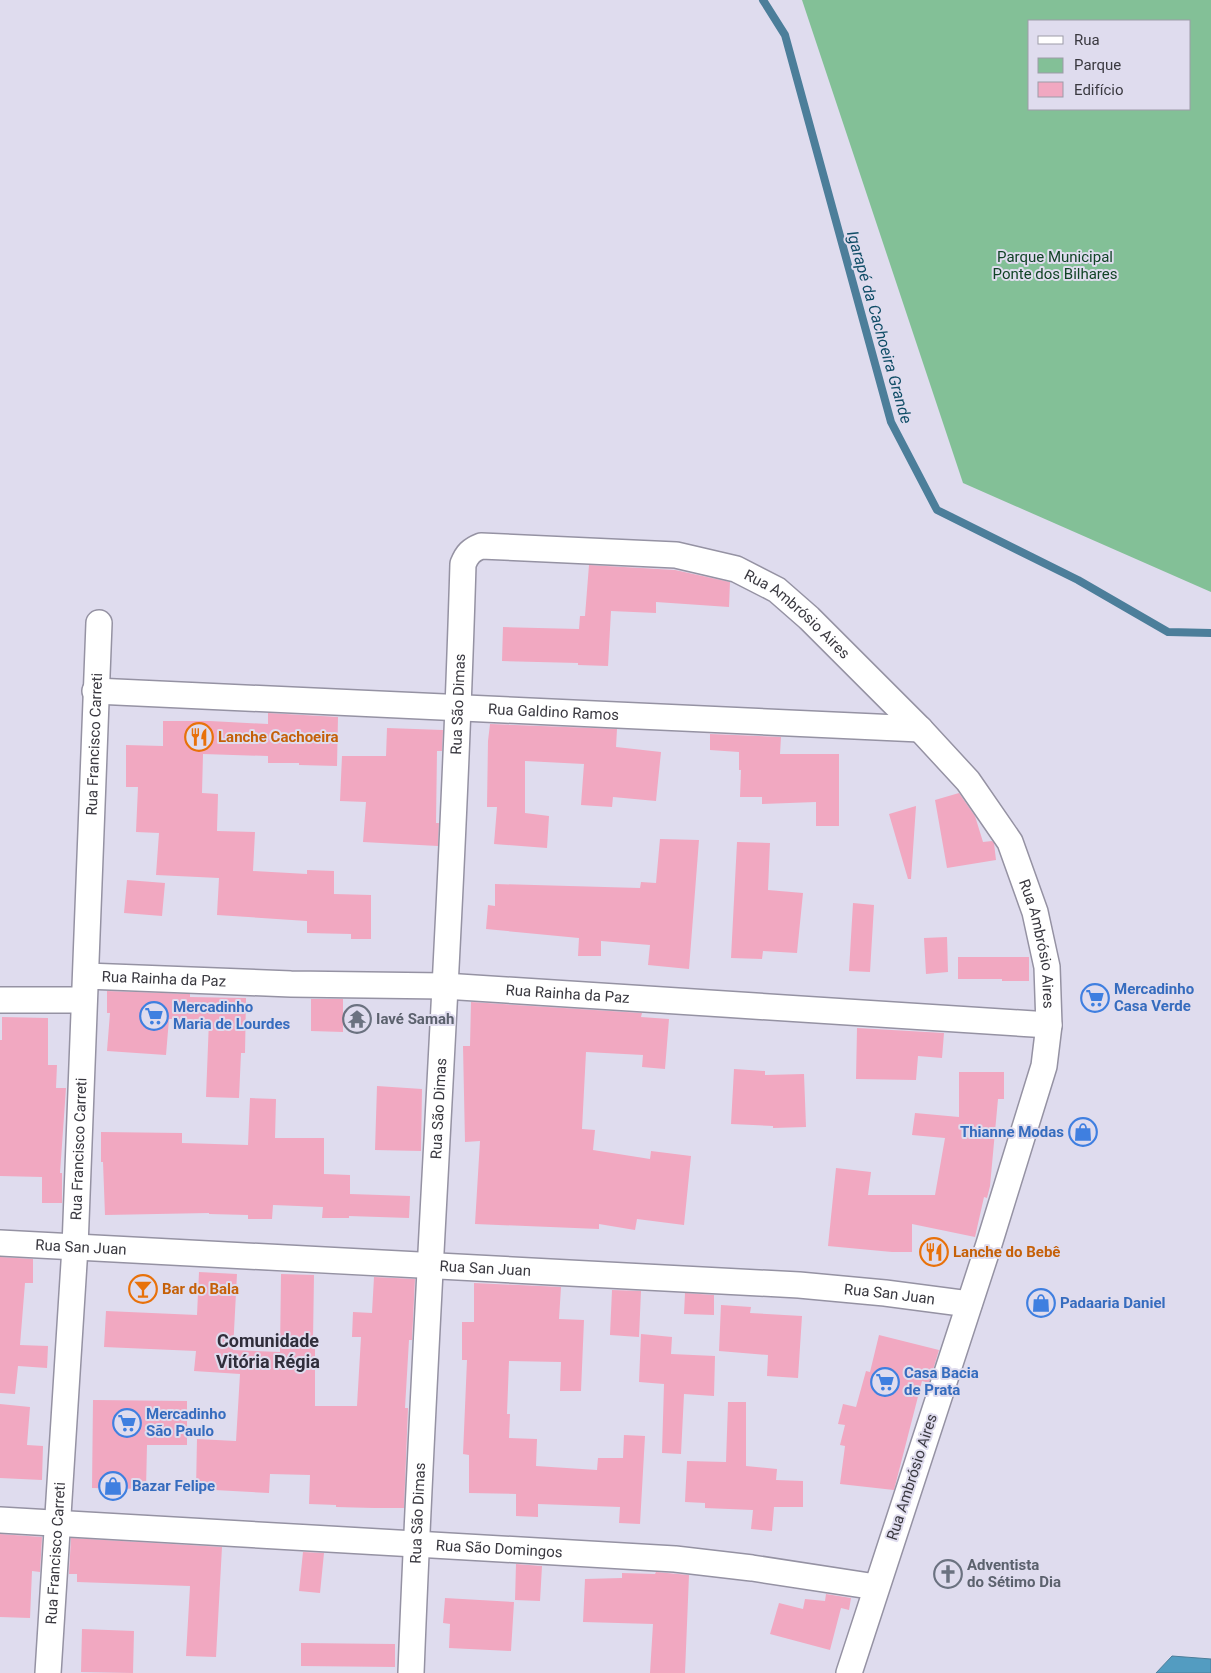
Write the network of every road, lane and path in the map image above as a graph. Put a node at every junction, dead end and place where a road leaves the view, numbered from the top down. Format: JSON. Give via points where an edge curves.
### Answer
{"nodes":[{"id":1,"x":474,"y":549,"type":"joint"},
{"id":2,"x":99,"y":623,"type":"dead end"},
{"id":3,"x":95,"y":691,"type":"junction"},
{"id":4,"x":459,"y":707,"type":"junction"},
{"id":5,"x":920,"y":729,"type":"junction"},
{"id":6,"x":86,"y":976,"type":"junction"},
{"id":7,"x":444,"y":986,"type":"junction"},
{"id":8,"x":0,"y":1000,"type":"edge"},
{"id":9,"x":84,"y":1000,"type":"junction"},
{"id":10,"x":1049,"y":1025,"type":"junction"},
{"id":11,"x":0,"y":1243,"type":"edge"},
{"id":12,"x":75,"y":1247,"type":"junction"},
{"id":13,"x":429,"y":1266,"type":"junction"},
{"id":14,"x":969,"y":1304,"type":"junction"},
{"id":15,"x":0,"y":1520,"type":"edge"},
{"id":16,"x":57,"y":1523,"type":"junction"},
{"id":17,"x":416,"y":1544,"type":"junction"},
{"id":18,"x":876,"y":1587,"type":"junction"},
{"id":19,"x":48,"y":1673,"type":"edge"},
{"id":20,"x":411,"y":1673,"type":"edge"},
{"id":21,"x":848,"y":1673,"type":"edge"}],
"edges":[{"from":1,"to":4,"type":"street","name":"Rua São Dimas","via":[[463,564]]},
{"from":1,"to":5,"type":"street","name":"Rua Ambrósio Aires","via":[[481,546],[676,554],[736,569],[777,590],[810,618]]},
{"from":2,"to":3,"type":"street","name":"Rua Francisco Carreti"},
{"from":3,"to":4,"type":"street","name":"Rua Galdino Ramos"},
{"from":3,"to":6,"type":"street","name":"Rua Francisco Carreti"},
{"from":4,"to":5,"type":"street","name":"Rua Galdino Ramos"},
{"from":4,"to":7,"type":"street","name":"Rua São Dimas"},
{"from":5,"to":10,"type":"street","name":"Rua Ambrósio Aires","via":[[968,781],[1010,842],[1035,912],[1047,967]]},
{"from":6,"to":7,"type":"street","name":"Rua Rainha da Paz"},
{"from":6,"to":9,"type":"street","name":"Rua Francisco Carreti"},
{"from":7,"to":10,"type":"street","name":"Rua Rainha da Paz"},
{"from":7,"to":13,"type":"street","name":"Rua São Dimas"},
{"from":8,"to":9,"type":"street"},
{"from":9,"to":12,"type":"street","name":"Rua Francisco Carreti"},
{"from":10,"to":14,"type":"street","name":"Rua Ambrósio Aires","via":[[1039,1084]]},
{"from":11,"to":12,"type":"street","name":"Rua San Juan"},
{"from":12,"to":13,"type":"street","name":"Rua San Juan"},
{"from":12,"to":16,"type":"street","name":"Rua Francisco Carreti"},
{"from":13,"to":14,"type":"street","name":"Rua San Juan","via":[[800,1285]]},
{"from":13,"to":17,"type":"street","name":"Rua São Dimas"},
{"from":14,"to":18,"type":"street","name":"Rua Ambrósio Aires"},
{"from":15,"to":16,"type":"street","name":"Rua São Domingos"},
{"from":16,"to":17,"type":"street","name":"Rua São Domingos"},
{"from":16,"to":19,"type":"street","name":"Rua Francisco Carreti"},
{"from":17,"to":18,"type":"street","name":"Rua São Domingos","via":[[675,1559]]},
{"from":17,"to":20,"type":"street","name":"Rua São Dimas"},
{"from":18,"to":21,"type":"street","name":"Rua Ambrósio Aires"}]}
